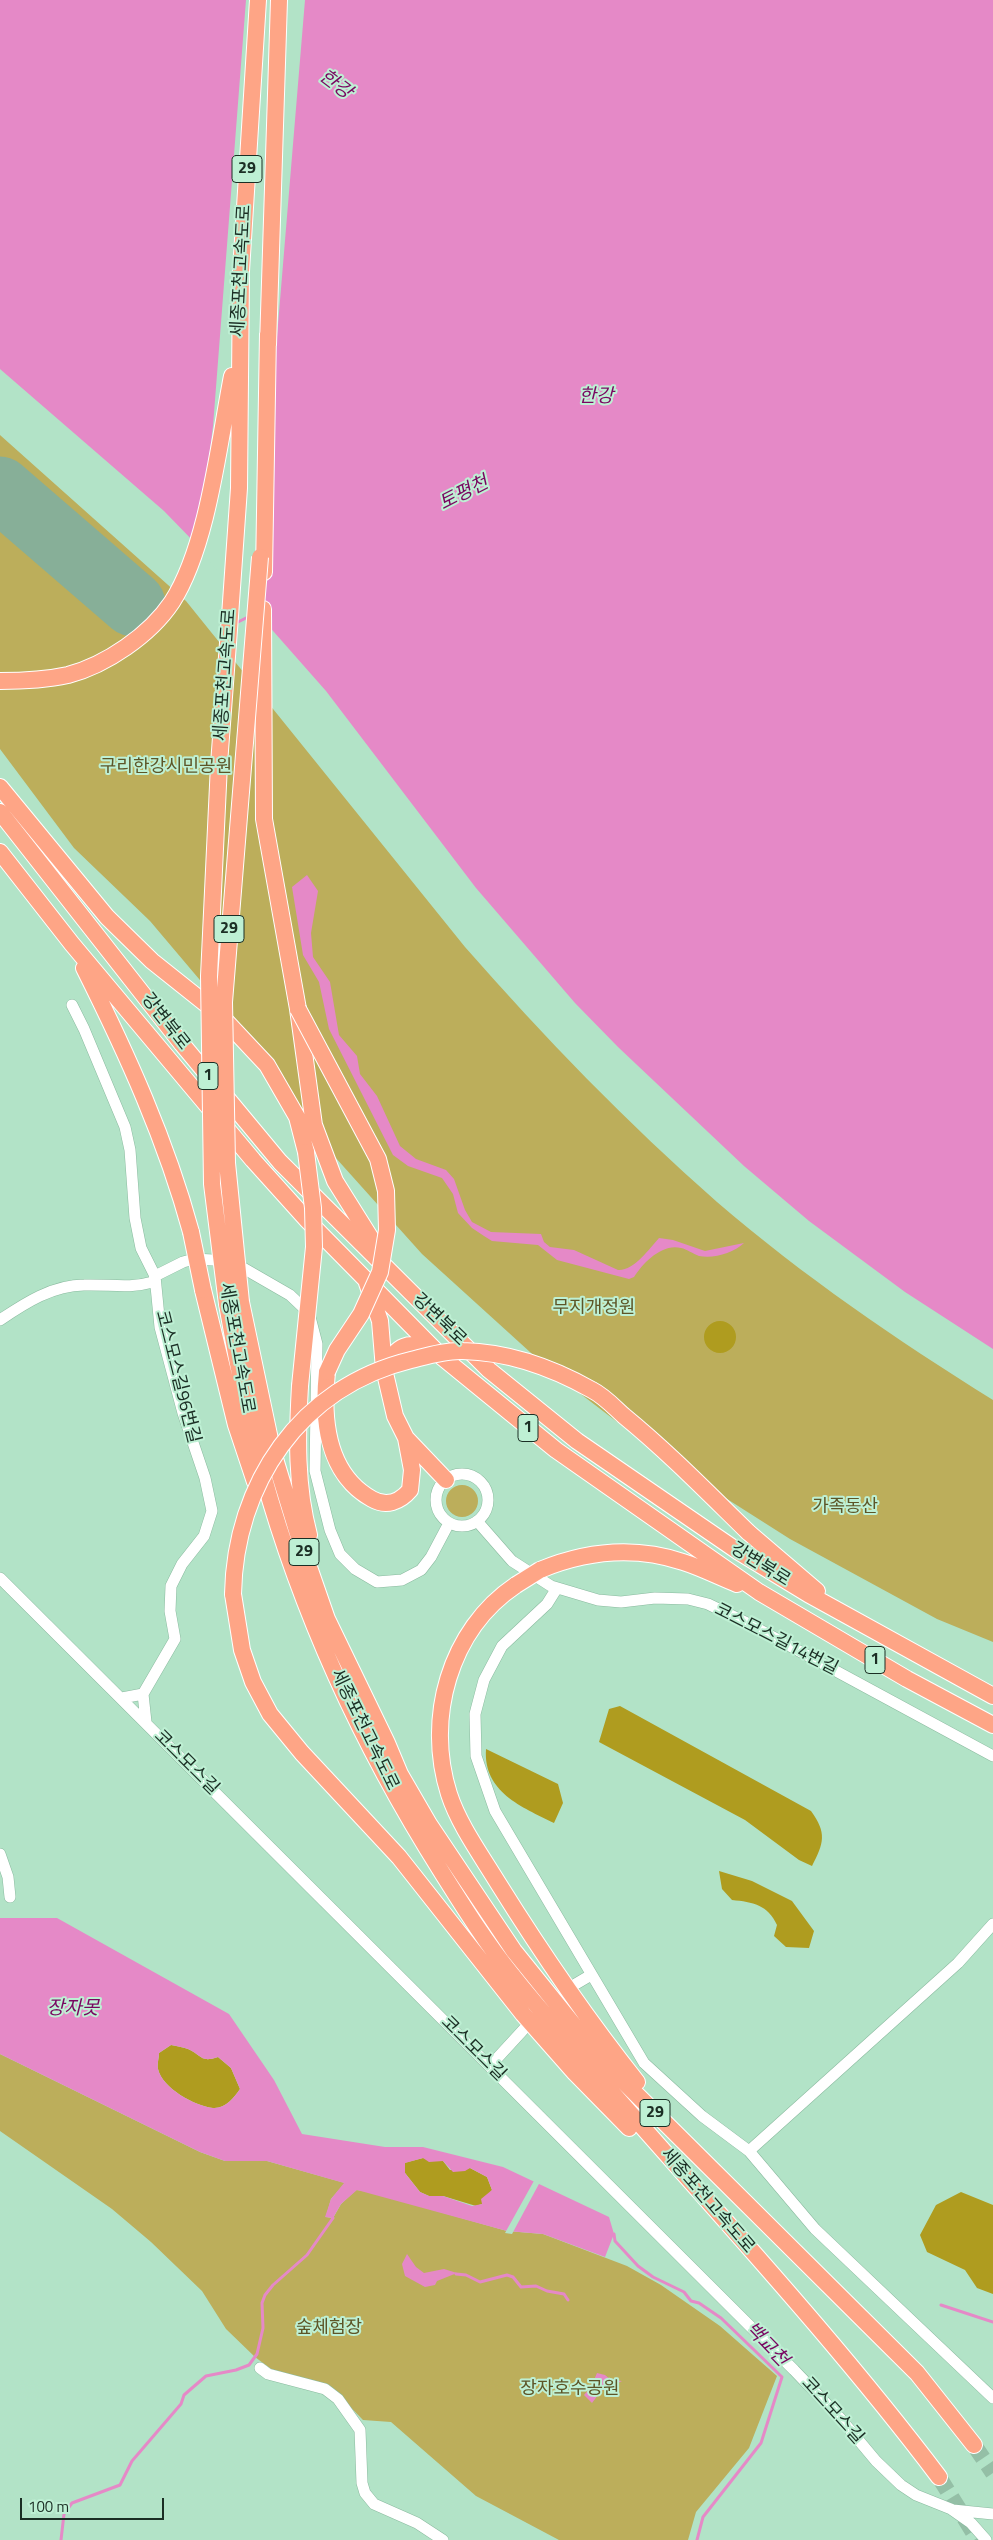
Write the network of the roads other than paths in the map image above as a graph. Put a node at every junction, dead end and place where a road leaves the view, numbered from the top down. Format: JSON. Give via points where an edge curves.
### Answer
{"nodes":[{"id":1,"x":258,"y":0,"type":"edge"},
{"id":2,"x":279,"y":0,"type":"edge"},
{"id":3,"x":268,"y":334,"type":"junction"},
{"id":4,"x":239,"y":338,"type":"junction"},
{"id":5,"x":0,"y":682,"type":"edge"},
{"id":6,"x":0,"y":787,"type":"edge"},
{"id":7,"x":0,"y":812,"type":"edge"},
{"id":8,"x":0,"y":852,"type":"edge"},
{"id":9,"x":72,"y":944,"type":"junction"},
{"id":10,"x":72,"y":1005,"type":"dead end"},
{"id":11,"x":298,"y":1009,"type":"junction"},
{"id":12,"x":155,"y":1276,"type":"junction"},
{"id":13,"x":397,"y":1279,"type":"junction"},
{"id":14,"x":367,"y":1281,"type":"junction"},
{"id":15,"x":234,"y":1303,"type":"junction"},
{"id":16,"x":0,"y":1320,"type":"edge"},
{"id":17,"x":442,"y":1357,"type":"junction"},
{"id":18,"x":384,"y":1369,"type":"junction"},
{"id":19,"x":406,"y":1438,"type":"junction"},
{"id":20,"x":446,"y":1480,"type":"junction"},
{"id":21,"x":477,"y":1522,"type":"junction"},
{"id":22,"x":449,"y":1523,"type":"junction"},
{"id":23,"x":0,"y":1578,"type":"edge"},
{"id":24,"x":557,"y":1588,"type":"junction"},
{"id":25,"x":759,"y":1592,"type":"junction"},
{"id":26,"x":841,"y":1612,"type":"junction"},
{"id":27,"x":143,"y":1694,"type":"junction"},
{"id":28,"x":993,"y":1696,"type":"edge"},
{"id":29,"x":122,"y":1698,"type":"junction"},
{"id":30,"x":146,"y":1722,"type":"junction"},
{"id":31,"x":993,"y":1725,"type":"edge"},
{"id":32,"x":364,"y":1736,"type":"junction"},
{"id":33,"x":387,"y":1742,"type":"junction"},
{"id":34,"x":993,"y":1756,"type":"edge"},
{"id":35,"x":0,"y":1854,"type":"edge"},
{"id":36,"x":10,"y":1897,"type":"dead end"},
{"id":37,"x":993,"y":1924,"type":"edge"},
{"id":38,"x":591,"y":1975,"type":"junction"},
{"id":39,"x":574,"y":1985,"type":"dead end"},
{"id":40,"x":524,"y":2029,"type":"dead end"},
{"id":41,"x":490,"y":2066,"type":"junction"},
{"id":42,"x":749,"y":2152,"type":"junction"},
{"id":43,"x":709,"y":2167,"type":"junction"},
{"id":44,"x":690,"y":2182,"type":"junction"},
{"id":45,"x":260,"y":2368,"type":"dead end"},
{"id":46,"x":993,"y":2398,"type":"edge"},
{"id":47,"x":974,"y":2445,"type":"tunnel mouth"},
{"id":48,"x":939,"y":2477,"type":"tunnel mouth"},
{"id":49,"x":951,"y":2509,"type":"junction"},
{"id":50,"x":993,"y":2514,"type":"edge"},
{"id":51,"x":993,"y":2530,"type":"edge"},
{"id":52,"x":443,"y":2540,"type":"edge"},
{"id":53,"x":986,"y":2540,"type":"edge"},
{"id":54,"x":991,"y":2540,"type":"edge"}],
"edges":[{"from":1,"to":4,"type":"highway","name":"세종포천고속도로","number":"29"},
{"from":2,"to":3,"type":"highway","name":"세종포천고속도로","number":"29"},
{"from":3,"to":11,"type":"highway","via":[[262,650],[264,819]]},
{"from":3,"to":15,"type":"highway","name":"세종포천고속도로","number":"29","bridge":true,"via":[[260,557],[224,1002]]},
{"from":4,"to":5,"type":"highway","via":[[205,513],[185,577],[172,603],[127,646],[100,662],[61,676],[36,681]]},
{"from":4,"to":15,"type":"highway","name":"세종포천고속도로","number":"29","bridge":true,"via":[[239,488],[219,764],[209,976],[212,1184]]},
{"from":6,"to":33,"type":"highway","bridge":true,"via":[[107,918],[152,961],[245,1039],[267,1065],[297,1117],[306,1152],[314,1247],[300,1386],[297,1465],[304,1514],[317,1564]]},
{"from":7,"to":13,"type":"highway","name":"강변북로","number":"1","via":[[246,1123],[301,1185]]},
{"from":8,"to":9,"type":"highway","name":"강변북로","number":"1"},
{"from":9,"to":14,"type":"highway","name":"강변북로","number":"1","via":[[253,1160]]},
{"from":9,"to":32,"type":"highway","bridge":true,"via":[[145,1095],[164,1145],[191,1232],[236,1425],[314,1645]]},
{"from":10,"to":12,"type":"street","via":[[125,1126],[135,1218],[141,1248]]},
{"from":11,"to":13,"type":"highway","via":[[314,1125],[335,1181]]},
{"from":11,"to":19,"type":"highway","bridge":true,"via":[[378,1159],[386,1191],[387,1230],[380,1272],[361,1314],[327,1372],[324,1403],[332,1448],[348,1481],[362,1494],[387,1504],[396,1502],[410,1490],[412,1470]]},
{"from":12,"to":16,"type":"street","via":[[153,1282],[133,1288],[83,1284],[58,1290],[31,1299]]},
{"from":12,"to":22,"type":"street","via":[[194,1259],[231,1261],[290,1296],[309,1313],[317,1344],[315,1471],[330,1530],[340,1554],[355,1569],[377,1582],[402,1580],[421,1570]]},
{"from":12,"to":27,"type":"street","name":"코스모스길96번길","via":[[160,1327],[212,1511],[204,1536],[182,1564],[171,1586],[170,1610],[175,1639]]},
{"from":13,"to":26,"type":"highway","name":"강변북로","number":"1","via":[[489,1370],[577,1441],[774,1575]]},
{"from":14,"to":17,"type":"highway","name":"강변북로","number":"1"},
{"from":14,"to":18,"type":"highway","via":[[380,1321]]},
{"from":15,"to":32,"type":"highway","name":"세종포천고속도로","number":"29","via":[[250,1422],[264,1478],[306,1602]]},
{"from":15,"to":33,"type":"highway","name":"세종포천고속도로","number":"29","via":[[272,1449],[327,1619]]},
{"from":17,"to":18,"type":"highway","via":[[414,1344],[392,1354]]},
{"from":17,"to":25,"type":"highway","name":"강변북로","number":"1","via":[[556,1450]]},
{"from":18,"to":19,"type":"highway","via":[[395,1416]]},
{"from":19,"to":20,"type":"highway"},
{"from":20,"to":21,"type":"street","via":[[460,1474],[480,1482],[487,1495],[486,1510]]},
{"from":20,"to":22,"type":"street","via":[[438,1490],[436,1502],[440,1514]]},
{"from":21,"to":22,"type":"street","via":[[463,1526]]},
{"from":21,"to":24,"type":"street","name":"코스모스길14번길","via":[[512,1561]]},
{"from":23,"to":29,"type":"street","name":"코스모스길"},
{"from":24,"to":34,"type":"street","name":"코스모스길14번길","via":[[598,1600],[688,1599],[708,1604]]},
{"from":24,"to":38,"type":"street","via":[[548,1604],[502,1646],[484,1680],[475,1714],[476,1756],[495,1811]]},
{"from":25,"to":31,"type":"highway","name":"강변북로","number":"1","via":[[907,1679]]},
{"from":25,"to":43,"type":"highway","bridge":true,"via":[[686,1562],[646,1554],[620,1552],[566,1560],[540,1570],[516,1585],[496,1600],[470,1630],[447,1680],[441,1705],[439,1742],[449,1795],[479,1851],[570,1995]]},
{"from":26,"to":28,"type":"highway","name":"강변북로","number":"1"},
{"from":26,"to":44,"type":"highway","bridge":true,"via":[[748,1532],[645,1432],[594,1390],[537,1364],[499,1355],[462,1351],[396,1364],[334,1393],[295,1429],[265,1468],[248,1506],[237,1544],[233,1594],[238,1634],[263,1702],[280,1727],[374,1828],[523,2014],[575,2072],[632,2130]]},
{"from":27,"to":29,"type":"street"},
{"from":27,"to":30,"type":"street"},
{"from":29,"to":30,"type":"street","name":"코스모스길"},
{"from":30,"to":41,"type":"street","name":"코스모스길"},
{"from":32,"to":44,"type":"highway","name":"세종포천고속도로","number":"29","via":[[410,1822],[510,1974]]},
{"from":33,"to":43,"type":"highway","name":"세종포천고속도로","number":"29","via":[[400,1774],[429,1824],[514,1951],[589,2044]]},
{"from":35,"to":36,"type":"street","via":[[8,1877]]},
{"from":37,"to":42,"type":"street","via":[[952,1969]]},
{"from":38,"to":39,"type":"street"},
{"from":38,"to":42,"type":"street","via":[[644,2063],[702,2116]]},
{"from":40,"to":41,"type":"street"},
{"from":41,"to":49,"type":"street","name":"코스모스길","via":[[794,2370],[890,2475],[916,2495]]},
{"from":42,"to":46,"type":"street","via":[[815,2229]]},
{"from":43,"to":47,"type":"highway","name":"세종포천고속도로","number":"29","via":[[917,2373]]},
{"from":44,"to":48,"type":"highway","name":"세종포천고속도로","number":"29","via":[[876,2394]]},
{"from":45,"to":52,"type":"street","via":[[268,2374],[325,2390],[338,2400],[360,2430],[365,2493],[374,2504],[417,2523]]},
{"from":49,"to":50,"type":"street"},
{"from":49,"to":53,"type":"street","via":[[971,2523]]},
{"from":51,"to":54,"type":"street"}]}
